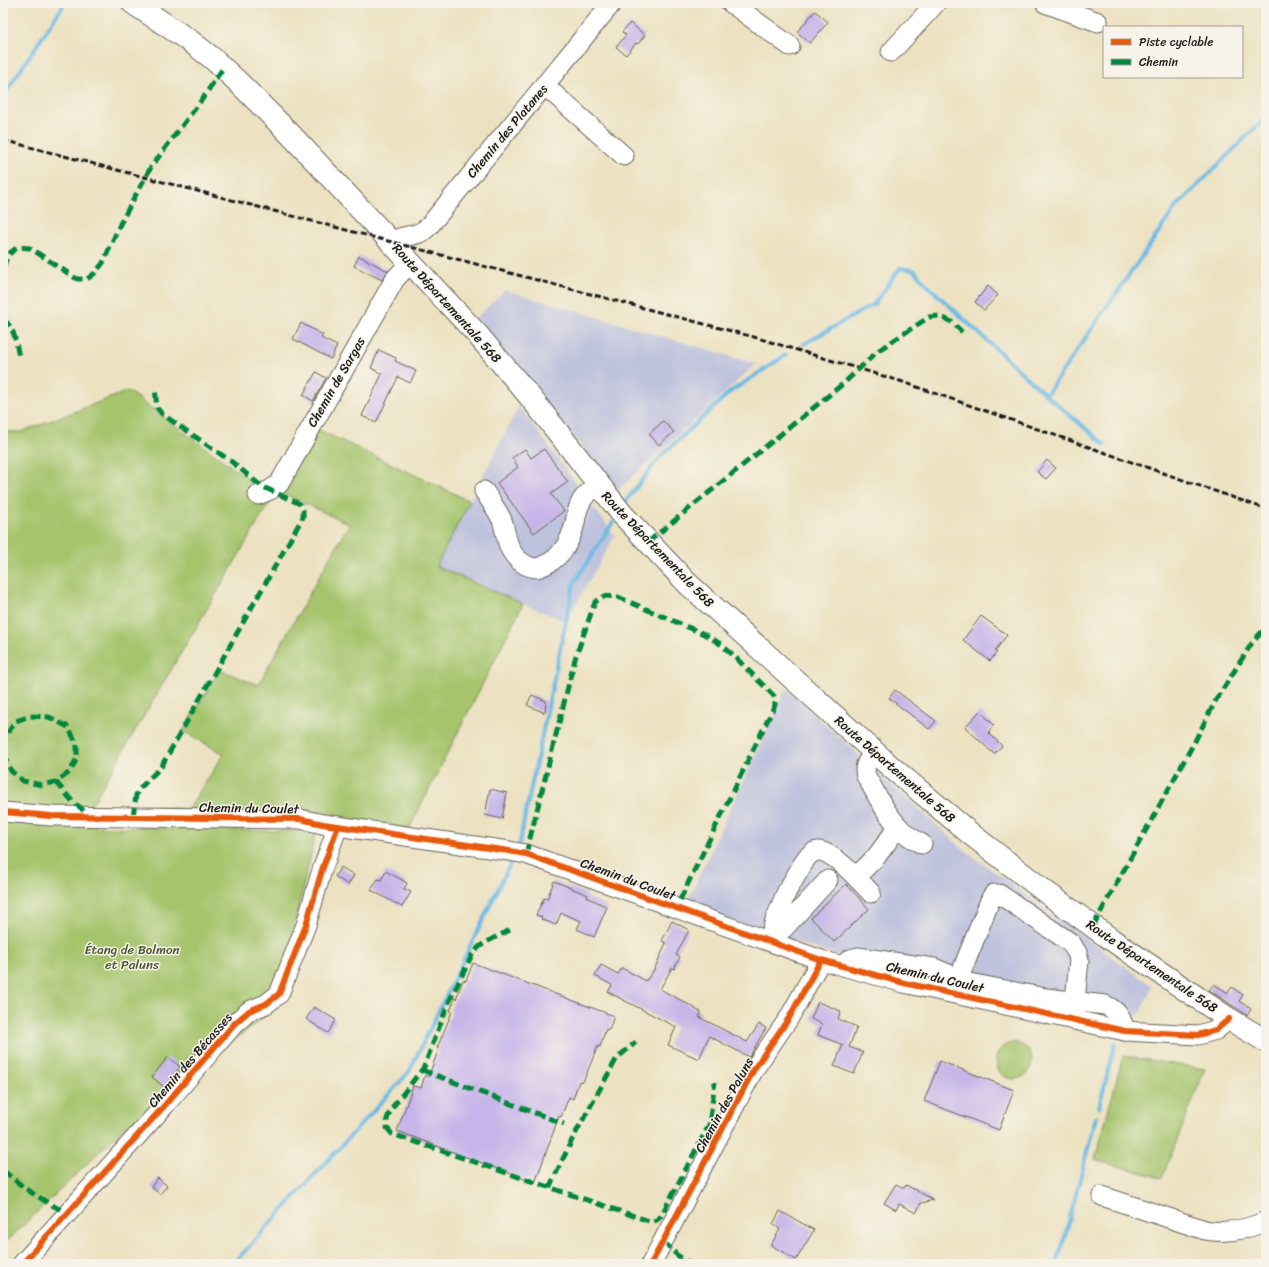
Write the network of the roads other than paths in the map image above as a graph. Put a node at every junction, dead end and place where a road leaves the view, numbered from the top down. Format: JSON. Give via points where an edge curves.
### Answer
{"nodes":[{"id":1,"x":133,"y":3,"type":"edge"},
{"id":2,"x":612,"y":3,"type":"edge"},
{"id":3,"x":731,"y":3,"type":"edge"},
{"id":4,"x":936,"y":3,"type":"edge"},
{"id":5,"x":1045,"y":3,"type":"edge"},
{"id":6,"x":1098,"y":22,"type":"dead end"},
{"id":7,"x":790,"y":46,"type":"dead end"},
{"id":8,"x":891,"y":52,"type":"dead end"},
{"id":9,"x":544,"y":85,"type":"junction"},
{"id":10,"x":624,"y":156,"type":"dead end"},
{"id":11,"x":391,"y":242,"type":"junction"},
{"id":12,"x":410,"y":263,"type":"junction"},
{"id":13,"x":598,"y":485,"type":"junction"},
{"id":14,"x":484,"y":491,"type":"dead end"},
{"id":15,"x":258,"y":495,"type":"dead end"},
{"id":16,"x":874,"y":751,"type":"junction"},
{"id":17,"x":3,"y":812,"type":"edge"},
{"id":18,"x":338,"y":826,"type":"junction"},
{"id":19,"x":898,"y":827,"type":"junction"},
{"id":20,"x":922,"y":844,"type":"dead end"},
{"id":21,"x":856,"y":876,"type":"junction"},
{"id":22,"x":828,"y":880,"type":"dead end"},
{"id":23,"x":871,"y":892,"type":"dead end"},
{"id":24,"x":769,"y":942,"type":"junction"},
{"id":25,"x":821,"y":960,"type":"junction"},
{"id":26,"x":844,"y":966,"type":"junction"},
{"id":27,"x":959,"y":978,"type":"junction"},
{"id":28,"x":1075,"y":1001,"type":"junction"},
{"id":29,"x":1229,"y":1019,"type":"junction"},
{"id":30,"x":1126,"y":1031,"type":"junction"},
{"id":31,"x":1266,"y":1041,"type":"edge"},
{"id":32,"x":1102,"y":1196,"type":"dead end"},
{"id":33,"x":1266,"y":1220,"type":"edge"},
{"id":34,"x":22,"y":1264,"type":"edge"},
{"id":35,"x":651,"y":1264,"type":"edge"}],
"edges":[{"from":1,"to":11,"type":"main road","name":"Route Départementale 568","via":[[190,41],[237,81]]},
{"from":2,"to":9,"type":"street","name":"Chemin des Platanes"},
{"from":3,"to":7,"type":"street"},
{"from":4,"to":8,"type":"street"},
{"from":5,"to":6,"type":"street"},
{"from":9,"to":10,"type":"street"},
{"from":9,"to":11,"type":"street","name":"Chemin des Platanes","via":[[429,226],[421,233],[400,237]]},
{"from":11,"to":12,"type":"main road","name":"Route Départementale 568"},
{"from":12,"to":13,"type":"main road","name":"Route Départementale 568","via":[[500,361]]},
{"from":12,"to":15,"type":"street","name":"Chemin de Sargas","via":[[395,279],[279,484]]},
{"from":13,"to":14,"type":"street","via":[[582,499],[566,546],[557,558],[536,568],[524,565],[514,555],[502,521]]},
{"from":13,"to":16,"type":"main road","name":"Route Départementale 568","via":[[687,583]]},
{"from":16,"to":19,"type":"street","via":[[864,769],[866,776]]},
{"from":16,"to":29,"type":"main road","name":"Route Départementale 568","via":[[972,835],[1047,893]]},
{"from":17,"to":18,"type":"street","name":"Chemin du Coulet","via":[[51,816],[300,819]]},
{"from":18,"to":24,"type":"street","name":"Chemin du Coulet","via":[[526,854]]},
{"from":18,"to":34,"type":"street","name":"Chemin des Bécasses","via":[[306,925],[279,994],[266,1004],[249,1011],[234,1024]]},
{"from":19,"to":20,"type":"street"},
{"from":19,"to":21,"type":"street","via":[[876,857]]},
{"from":21,"to":23,"type":"street"},
{"from":21,"to":24,"type":"street","via":[[827,854],[812,852],[787,891]]},
{"from":22,"to":24,"type":"street"},
{"from":24,"to":25,"type":"street","name":"Chemin du Coulet"},
{"from":25,"to":26,"type":"street","name":"Chemin du Coulet"},
{"from":25,"to":35,"type":"street","name":"Chemin des Paluns","via":[[789,1018],[754,1069]]},
{"from":26,"to":27,"type":"street","via":[[851,958],[858,958],[934,968]]},
{"from":26,"to":30,"type":"street","name":"Chemin du Coulet","via":[[904,983]]},
{"from":27,"to":28,"type":"street","via":[[969,983]]},
{"from":27,"to":28,"type":"street","via":[[991,898],[994,894],[999,894],[1071,943],[1078,953],[1079,960]]},
{"from":28,"to":30,"type":"street","via":[[1105,1004],[1112,1008]]},
{"from":29,"to":30,"type":"street","name":"Chemin du Coulet","via":[[1216,1030],[1198,1036]]},
{"from":29,"to":31,"type":"main road","name":"Route Départementale 568"},
{"from":32,"to":33,"type":"street","via":[[1217,1232],[1234,1232]]}]}
